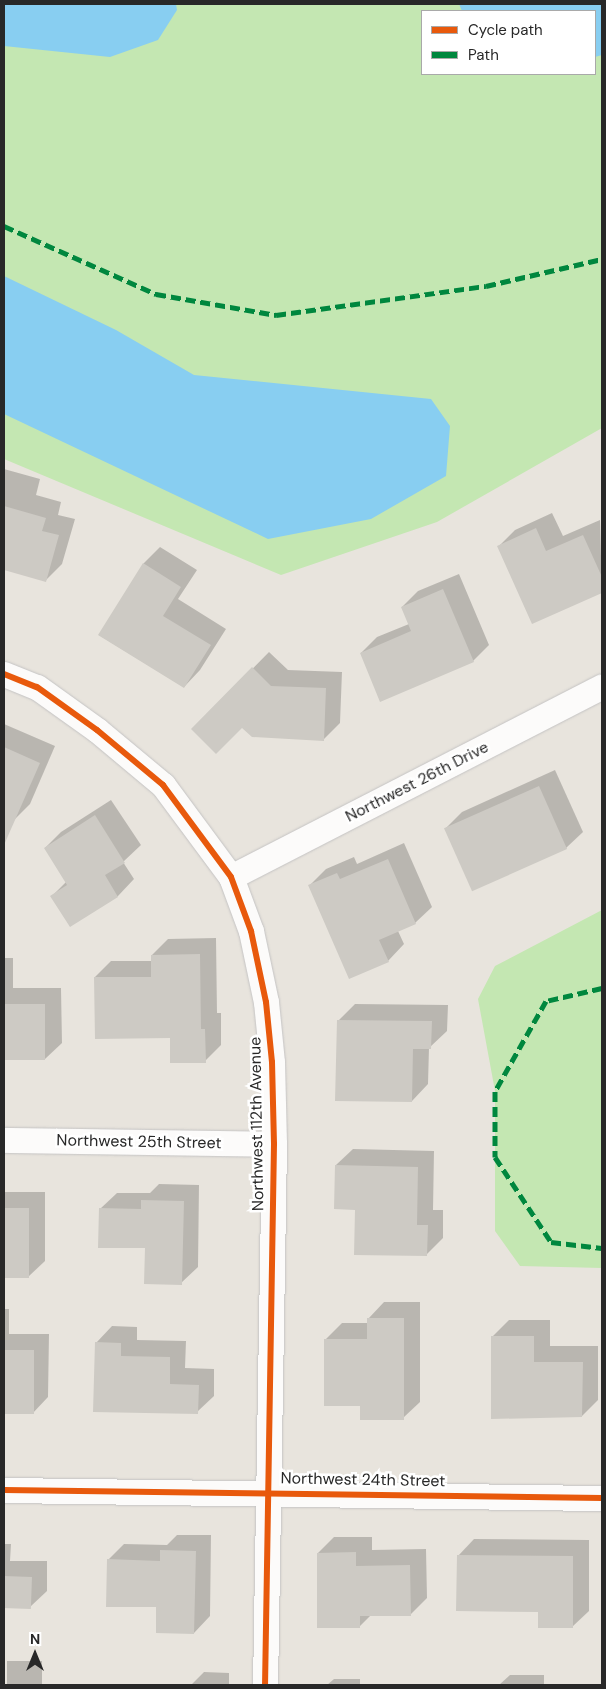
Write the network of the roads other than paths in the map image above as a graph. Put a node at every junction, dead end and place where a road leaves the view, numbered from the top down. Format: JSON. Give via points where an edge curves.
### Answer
{"nodes":[{"id":1,"x":4,"y":674,"type":"edge"},
{"id":2,"x":602,"y":686,"type":"edge"},
{"id":3,"x":231,"y":877,"type":"junction"},
{"id":4,"x":4,"y":1140,"type":"edge"},
{"id":5,"x":274,"y":1144,"type":"junction"},
{"id":6,"x":4,"y":1490,"type":"edge"},
{"id":7,"x":270,"y":1492,"type":"junction"},
{"id":8,"x":602,"y":1498,"type":"edge"},
{"id":9,"x":265,"y":1685,"type":"edge"}],
"edges":[{"from":1,"to":3,"type":"street","name":"Northwest 112th Avenue","via":[[37,687],[97,730],[163,785]]},
{"from":2,"to":3,"type":"street","name":"Northwest 26th Drive"},
{"from":3,"to":5,"type":"street","name":"Northwest 112th Avenue","via":[[251,931],[266,1002],[272,1062]]},
{"from":4,"to":5,"type":"street","name":"Northwest 25th Street"},
{"from":5,"to":7,"type":"street","name":"Northwest 112th Avenue"},
{"from":6,"to":7,"type":"street","name":"Northwest 24th Street"},
{"from":7,"to":8,"type":"street","name":"Northwest 24th Street"},
{"from":7,"to":9,"type":"street","name":"Northwest 112th Avenue"}]}
